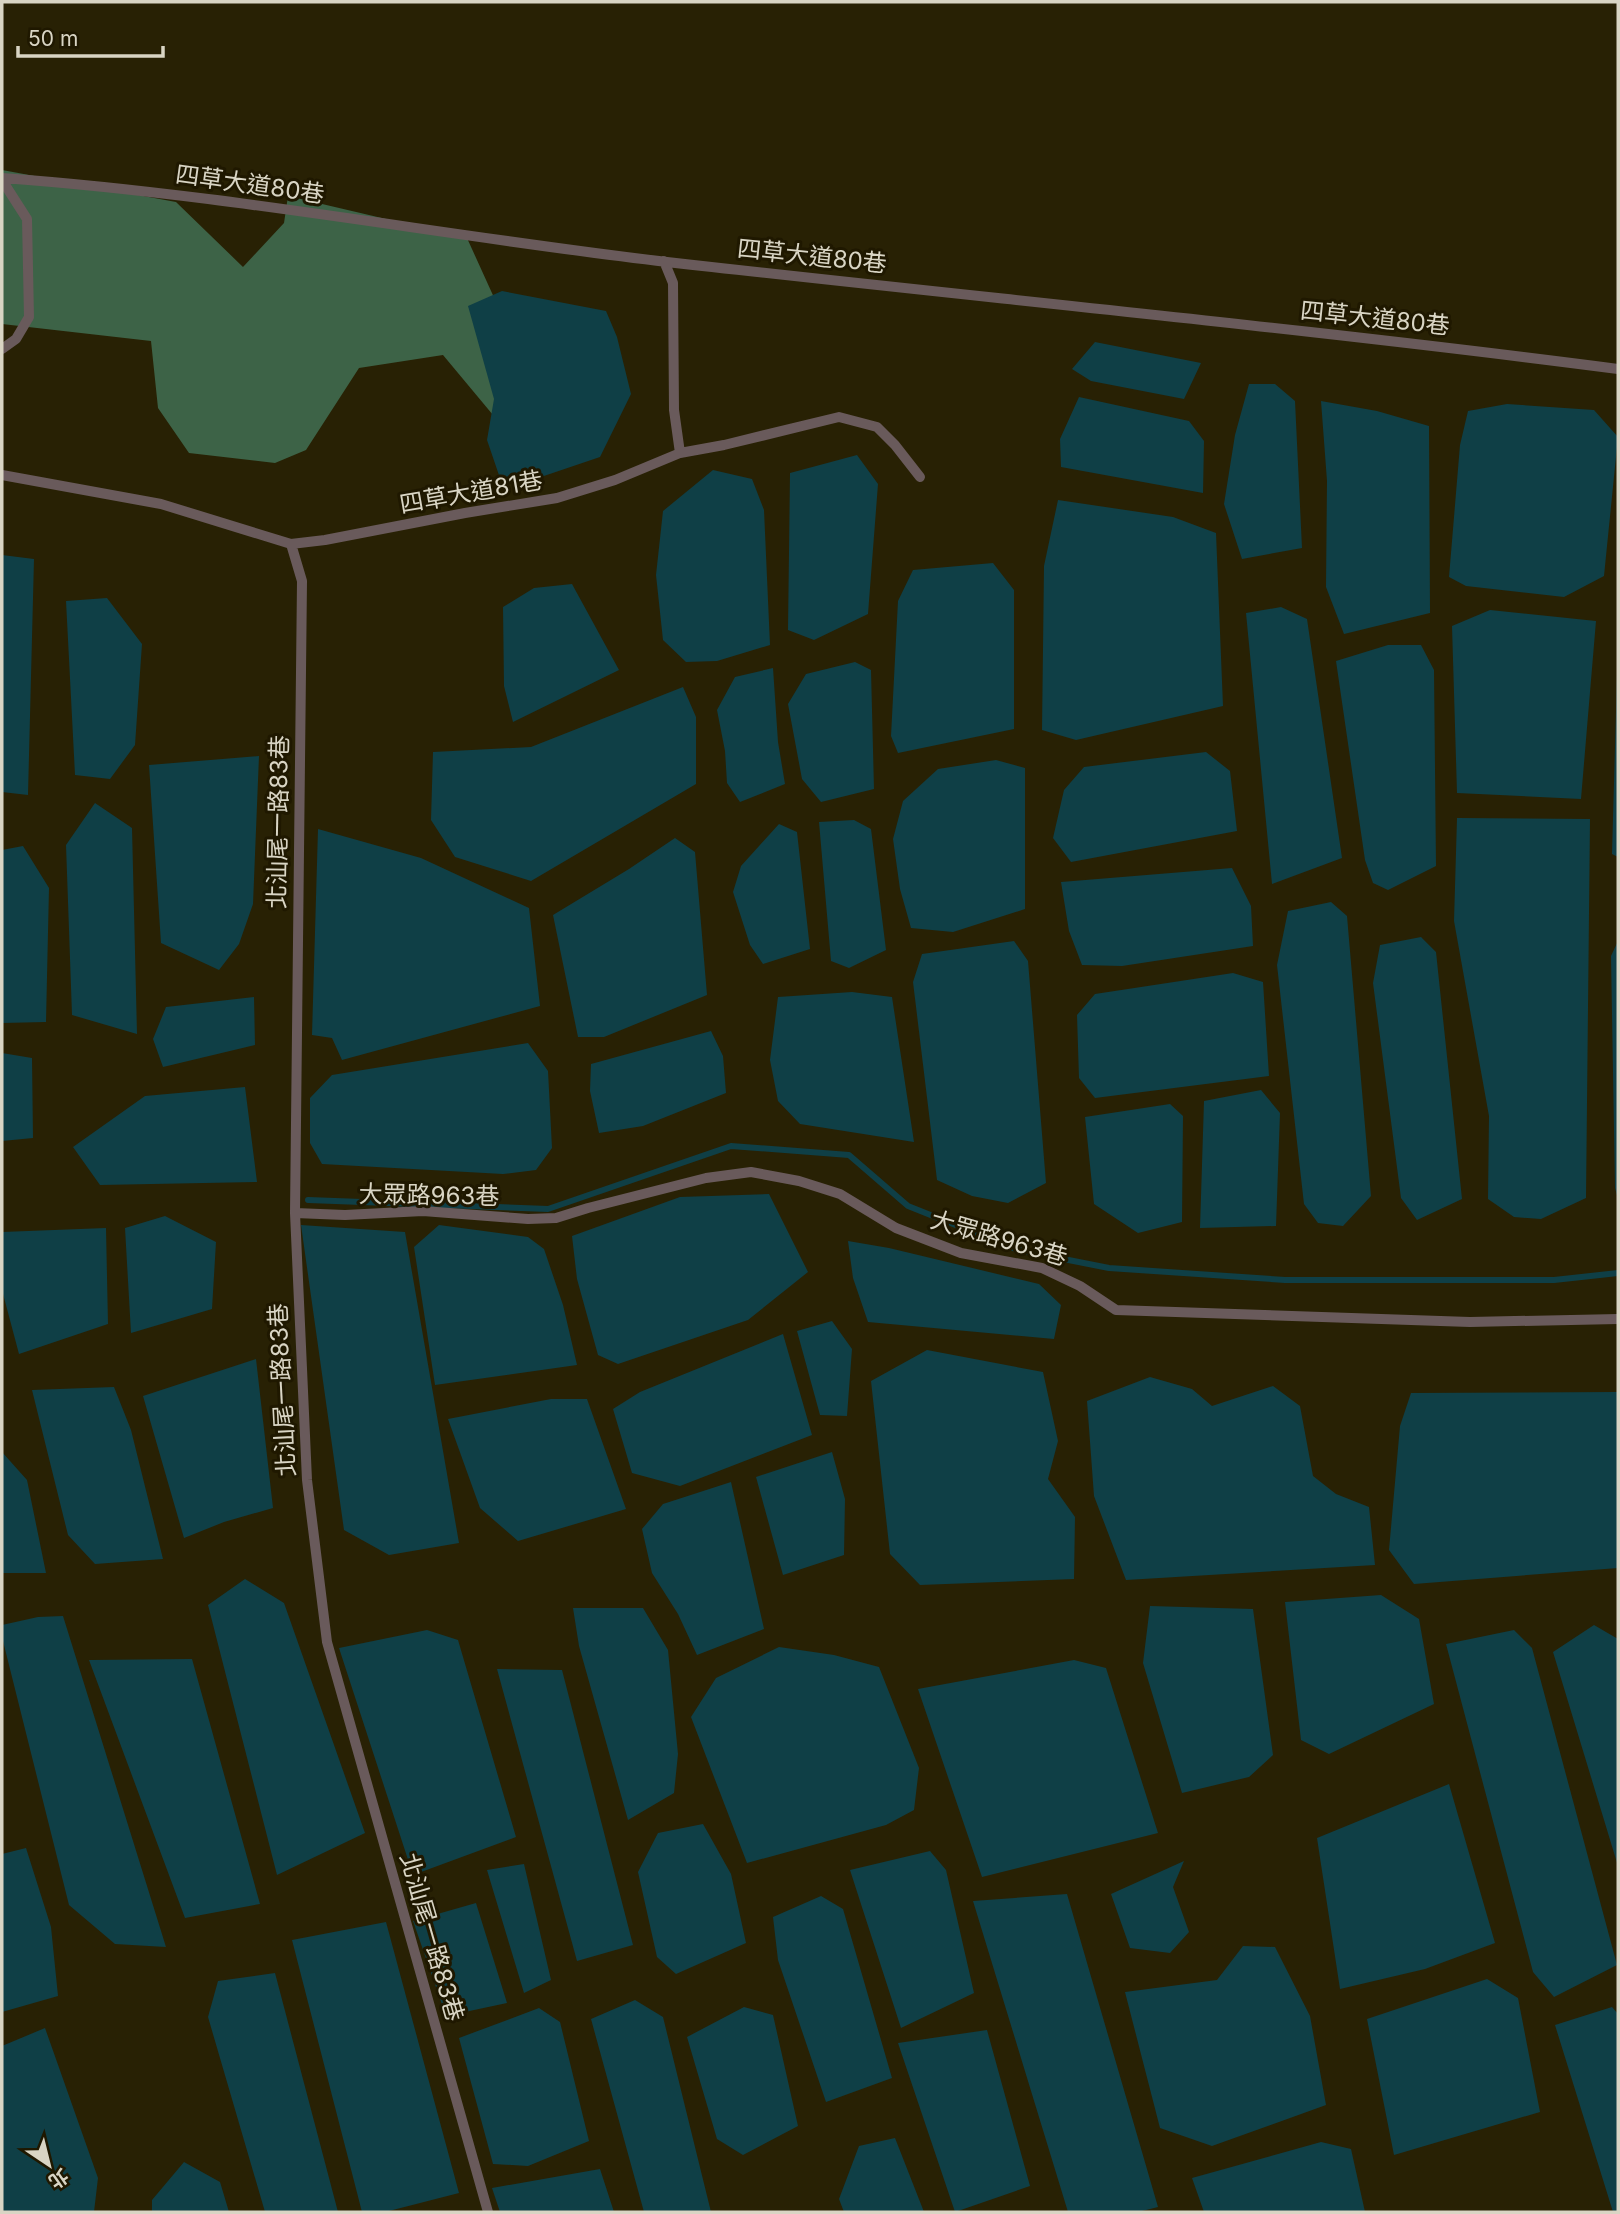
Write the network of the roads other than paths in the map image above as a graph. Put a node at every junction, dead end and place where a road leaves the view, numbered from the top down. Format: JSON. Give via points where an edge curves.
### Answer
{"nodes":[{"id":1,"x":2,"y":179,"type":"edge"},
{"id":2,"x":664,"y":261,"type":"junction"},
{"id":3,"x":2,"y":349,"type":"edge"},
{"id":4,"x":1618,"y":369,"type":"edge"},
{"id":5,"x":681,"y":453,"type":"junction"},
{"id":6,"x":2,"y":475,"type":"edge"},
{"id":7,"x":920,"y":477,"type":"dead end"},
{"id":8,"x":291,"y":544,"type":"junction"},
{"id":9,"x":295,"y":1213,"type":"junction"},
{"id":10,"x":1618,"y":1319,"type":"edge"},
{"id":11,"x":488,"y":2212,"type":"edge"}],
"edges":[{"from":1,"to":2,"type":"lane","name":"四草大道80巷","via":[[97,184]]},
{"from":1,"to":3,"type":"lane","via":[[27,219],[29,317],[16,339]]},
{"from":2,"to":4,"type":"lane","name":"四草大道80巷"},
{"from":2,"to":5,"type":"lane","via":[[673,283],[674,410]]},
{"from":5,"to":7,"type":"lane","name":"四草大道81巷","via":[[839,417],[877,427]]},
{"from":5,"to":8,"type":"lane","name":"四草大道81巷","via":[[557,498]]},
{"from":6,"to":8,"type":"lane","name":"四草大道81巷","via":[[161,504]]},
{"from":8,"to":9,"type":"lane","name":"北汕尾一路83巷","via":[[302,581]]},
{"from":9,"to":10,"type":"lane","name":"大眾路963巷","via":[[423,1211],[556,1218],[706,1178],[751,1172],[840,1194],[896,1228],[961,1253],[1042,1268],[1116,1310],[1470,1322]]},
{"from":9,"to":11,"type":"lane","name":"北汕尾一路83巷","via":[[307,1480],[327,1642]]}]}
